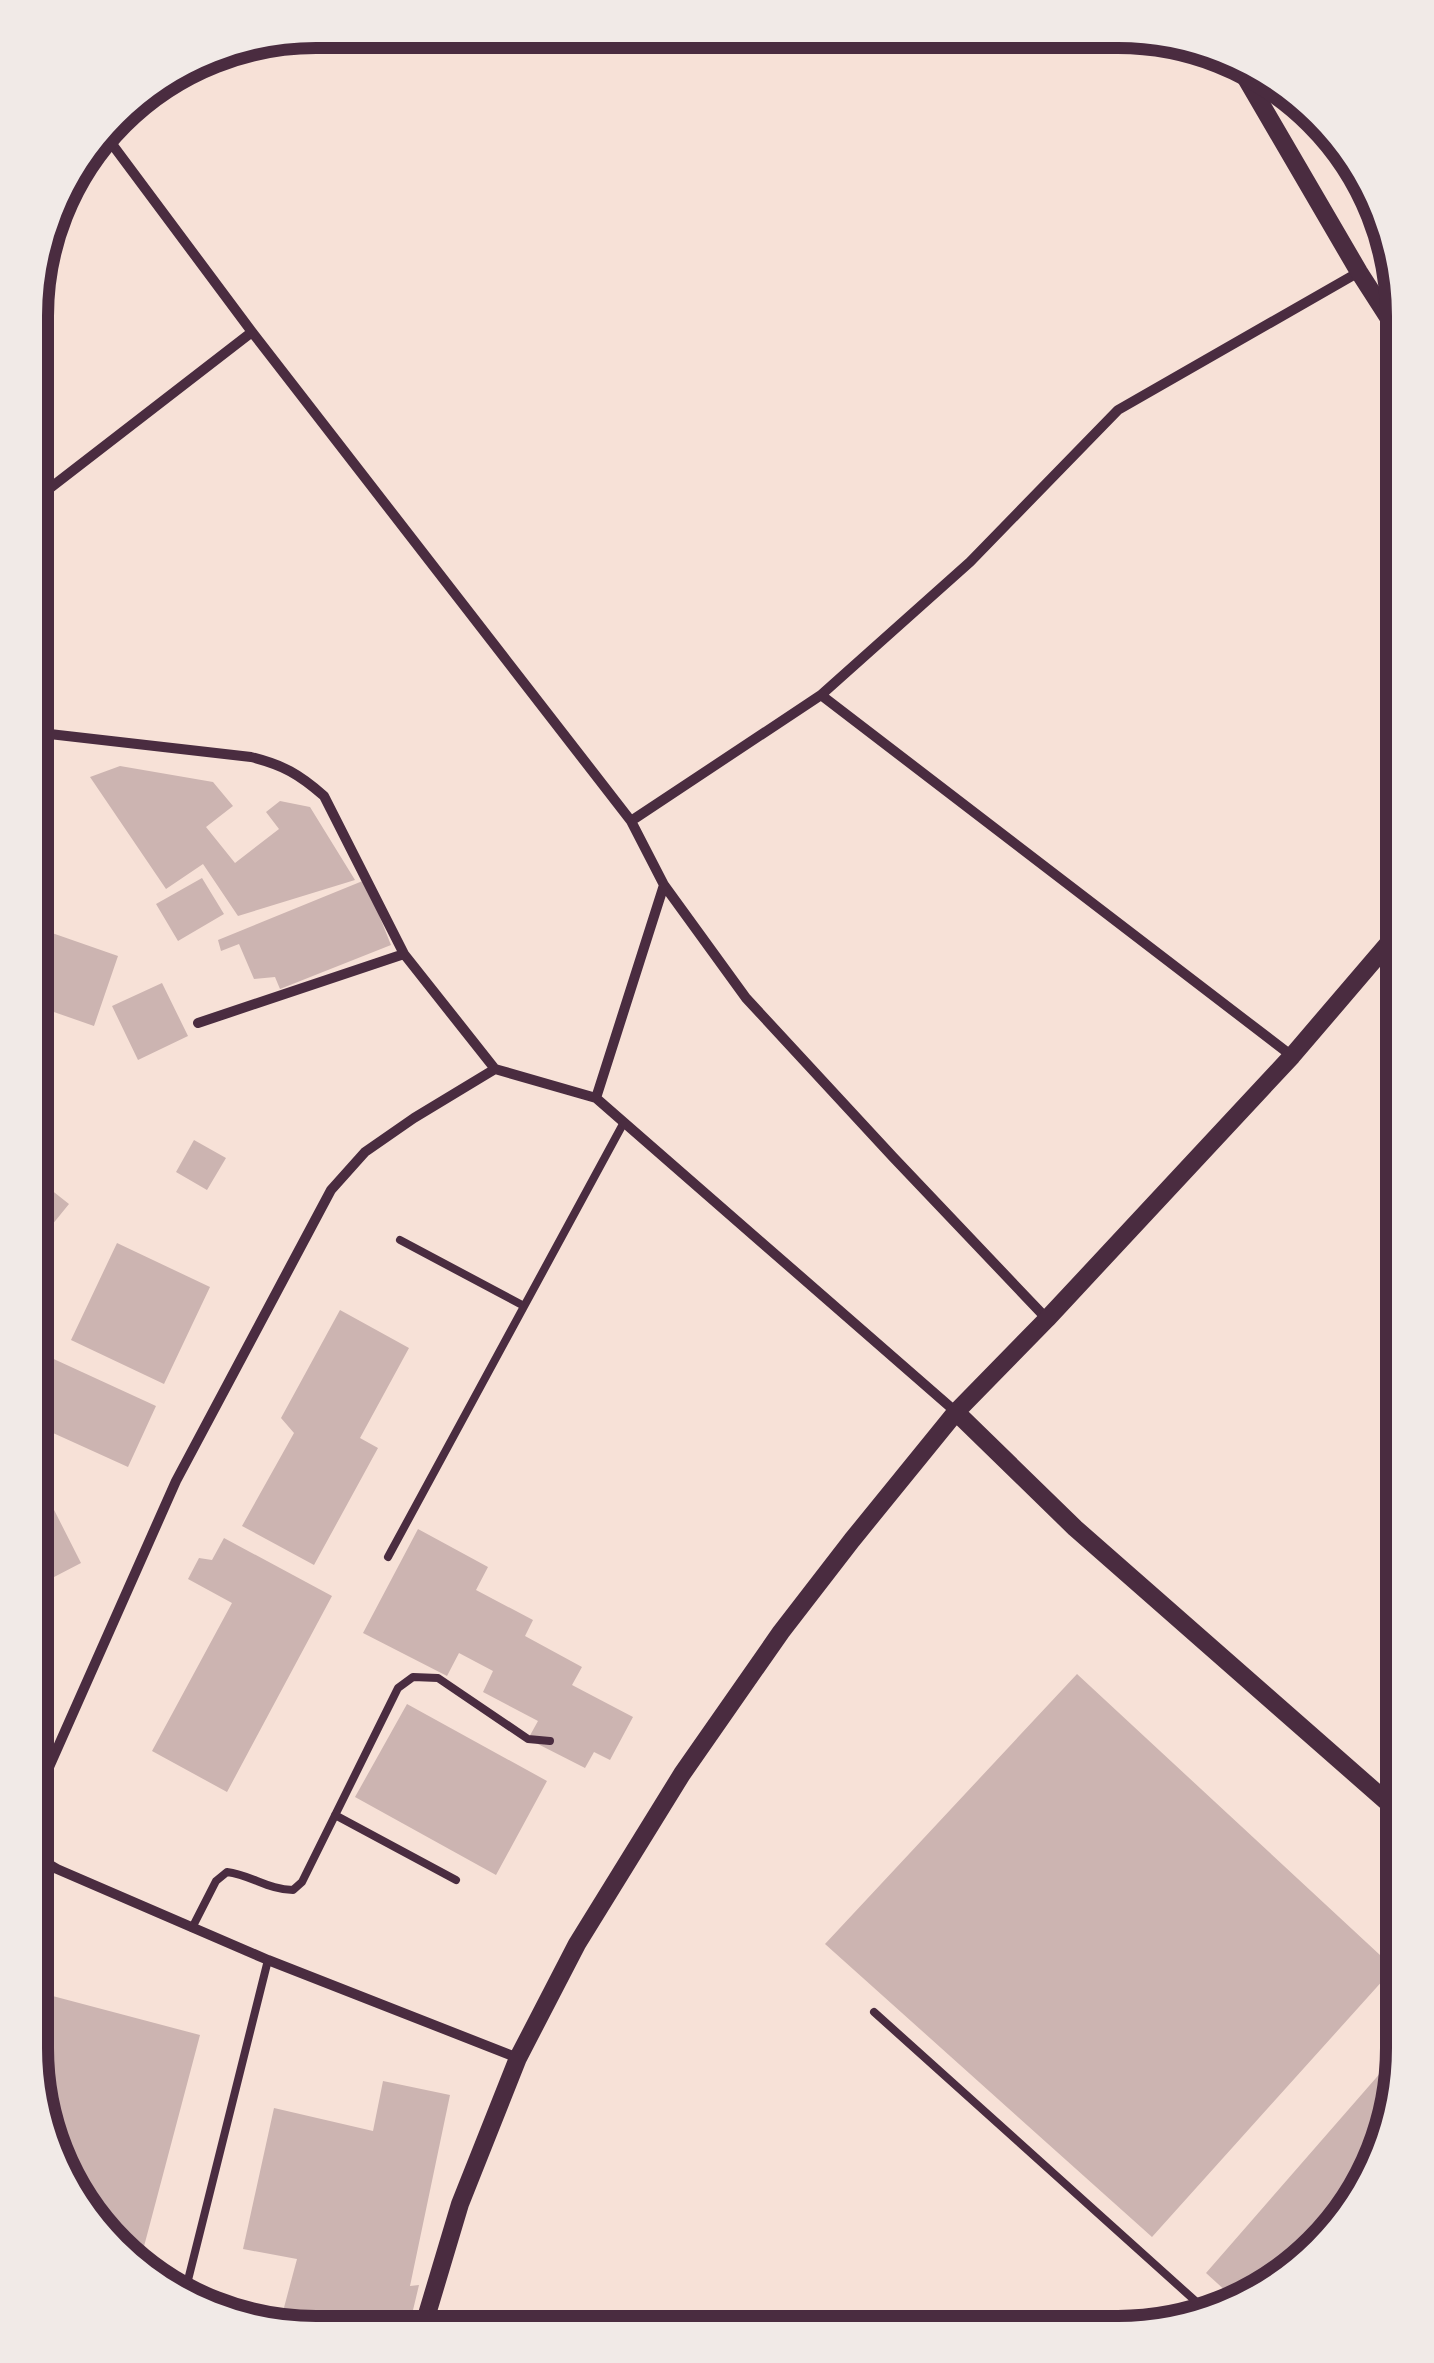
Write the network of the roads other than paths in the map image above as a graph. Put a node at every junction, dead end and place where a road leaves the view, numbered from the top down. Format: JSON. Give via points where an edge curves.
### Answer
{"nodes":[{"id":1,"x":1247,"y":80,"type":"edge"},
{"id":2,"x":111,"y":143,"type":"edge"},
{"id":3,"x":1358,"y":272,"type":"junction"},
{"id":4,"x":1386,"y":315,"type":"edge"},
{"id":5,"x":252,"y":332,"type":"junction"},
{"id":6,"x":48,"y":490,"type":"edge"},
{"id":7,"x":821,"y":695,"type":"junction"},
{"id":8,"x":48,"y":734,"type":"edge"},
{"id":9,"x":631,"y":821,"type":"junction"},
{"id":10,"x":664,"y":884,"type":"junction"},
{"id":11,"x":1386,"y":946,"type":"edge"},
{"id":12,"x":404,"y":954,"type":"junction"},
{"id":13,"x":198,"y":1023,"type":"dead end"},
{"id":14,"x":1292,"y":1056,"type":"junction"},
{"id":15,"x":494,"y":1069,"type":"junction"},
{"id":16,"x":596,"y":1098,"type":"junction"},
{"id":17,"x":623,"y":1124,"type":"junction"},
{"id":18,"x":400,"y":1240,"type":"dead end"},
{"id":19,"x":524,"y":1306,"type":"junction"},
{"id":20,"x":1047,"y":1319,"type":"junction"},
{"id":21,"x":956,"y":1412,"type":"junction"},
{"id":22,"x":388,"y":1556,"type":"dead end"},
{"id":23,"x":550,"y":1741,"type":"dead end"},
{"id":24,"x":48,"y":1770,"type":"edge"},
{"id":25,"x":1386,"y":1800,"type":"edge"},
{"id":26,"x":335,"y":1815,"type":"junction"},
{"id":27,"x":48,"y":1864,"type":"edge"},
{"id":28,"x":456,"y":1880,"type":"dead end"},
{"id":29,"x":192,"y":1928,"type":"junction"},
{"id":30,"x":268,"y":1960,"type":"junction"},
{"id":31,"x":874,"y":2012,"type":"dead end"},
{"id":32,"x":518,"y":2058,"type":"junction"},
{"id":33,"x":187,"y":2283,"type":"edge"},
{"id":34,"x":1197,"y":2303,"type":"edge"},
{"id":35,"x":426,"y":2316,"type":"edge"}],
"edges":[{"from":1,"to":3,"type":"street"},
{"from":2,"to":5,"type":"street"},
{"from":3,"to":4,"type":"street"},
{"from":3,"to":7,"type":"street","via":[[1118,410],[970,562]]},
{"from":5,"to":6,"type":"street"},
{"from":5,"to":9,"type":"street"},
{"from":7,"to":9,"type":"street"},
{"from":7,"to":14,"type":"street"},
{"from":8,"to":12,"type":"street","via":[[251,757],[305,779],[324,796]]},
{"from":9,"to":10,"type":"street"},
{"from":10,"to":16,"type":"street"},
{"from":10,"to":20,"type":"street","via":[[746,998]]},
{"from":11,"to":14,"type":"street"},
{"from":12,"to":13,"type":"street"},
{"from":12,"to":15,"type":"street"},
{"from":14,"to":20,"type":"street"},
{"from":15,"to":16,"type":"street"},
{"from":15,"to":24,"type":"street","via":[[365,1152],[331,1190],[176,1482]]},
{"from":16,"to":17,"type":"street"},
{"from":17,"to":19,"type":"lane"},
{"from":17,"to":21,"type":"street"},
{"from":18,"to":19,"type":"lane"},
{"from":19,"to":22,"type":"lane"},
{"from":20,"to":21,"type":"street"},
{"from":21,"to":25,"type":"street","via":[[1075,1528]]},
{"from":21,"to":32,"type":"street","via":[[782,1632],[682,1774],[576,1944]]},
{"from":23,"to":26,"type":"lane","via":[[528,1739],[438,1678],[413,1677],[398,1688]]},
{"from":26,"to":28,"type":"lane"},
{"from":26,"to":29,"type":"lane","via":[[293,1890],[227,1872]]},
{"from":27,"to":29,"type":"street"},
{"from":29,"to":30,"type":"street"},
{"from":30,"to":32,"type":"street"},
{"from":30,"to":33,"type":"lane"},
{"from":31,"to":34,"type":"lane"},
{"from":32,"to":35,"type":"street","via":[[460,2204]]}]}
